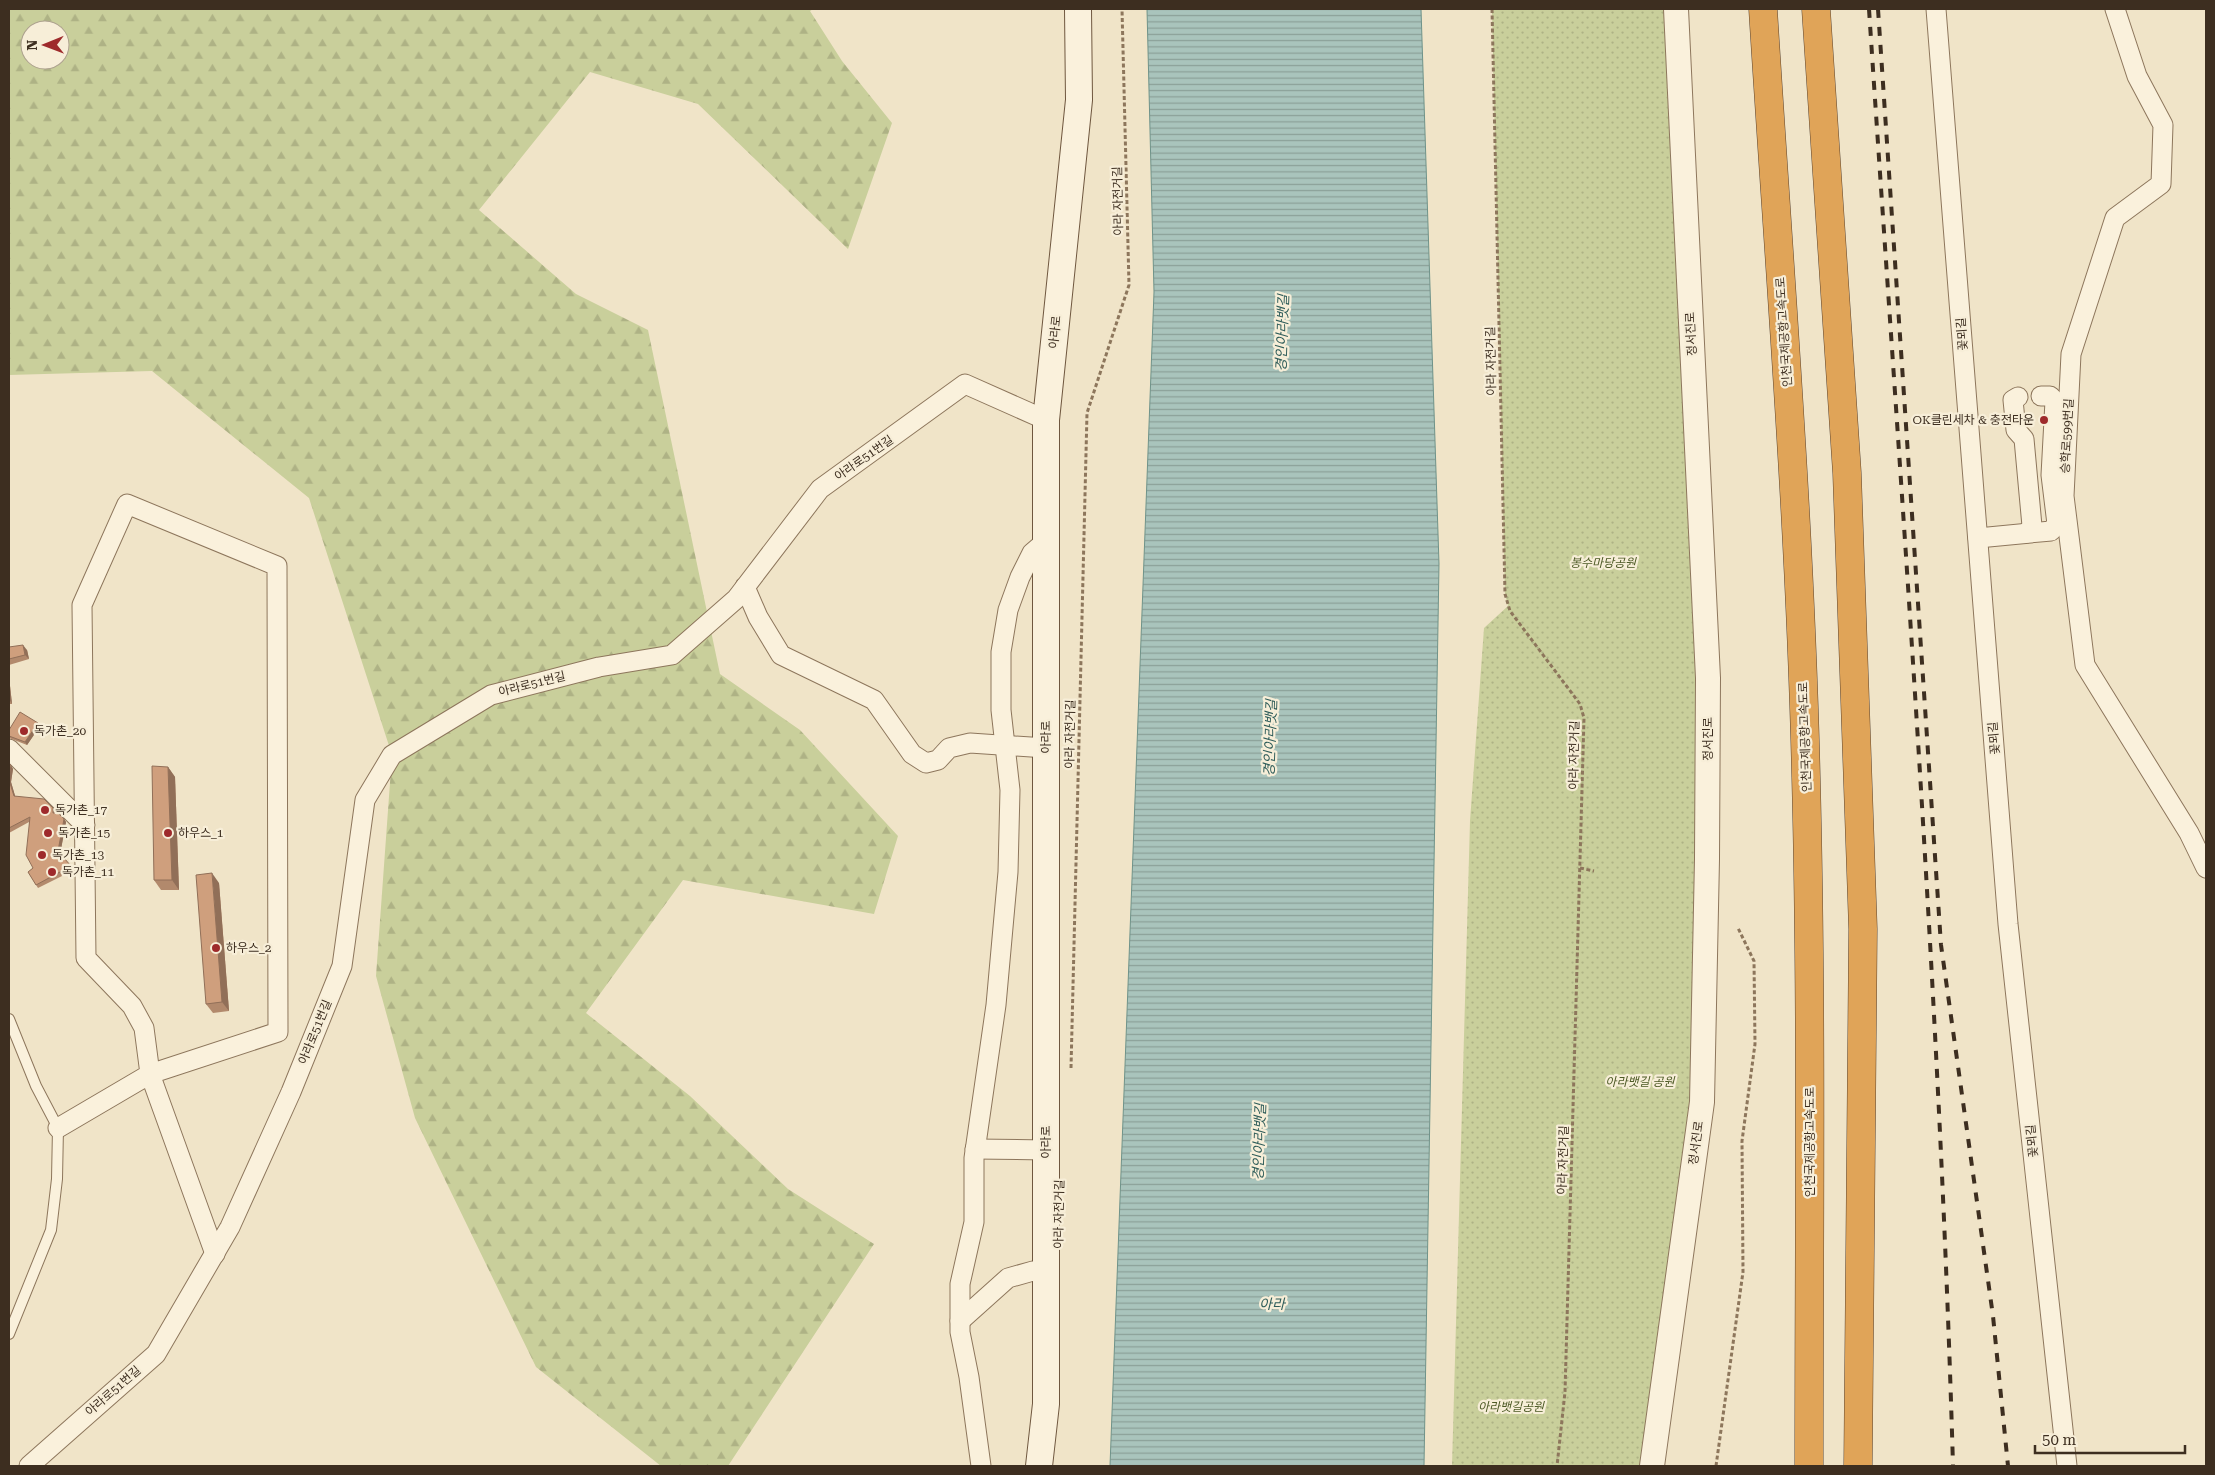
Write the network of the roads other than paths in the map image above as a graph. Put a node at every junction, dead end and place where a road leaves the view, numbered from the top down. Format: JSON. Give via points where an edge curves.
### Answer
{"nodes":[{"id":1,"x":1078,"y":9,"type":"edge"},
{"id":2,"x":1676,"y":9,"type":"edge"},
{"id":3,"x":1763,"y":9,"type":"edge"},
{"id":4,"x":1816,"y":9,"type":"edge"},
{"id":5,"x":1936,"y":9,"type":"edge"},
{"id":6,"x":2115,"y":9,"type":"edge"},
{"id":7,"x":2041,"y":396,"type":"dead end"},
{"id":8,"x":2018,"y":397,"type":"dead end"},
{"id":9,"x":1046,"y":420,"type":"junction"},
{"id":10,"x":2027,"y":534,"type":"junction"},
{"id":11,"x":1978,"y":538,"type":"junction"},
{"id":12,"x":1046,"y":541,"type":"junction"},
{"id":13,"x":745,"y":588,"type":"junction"},
{"id":14,"x":1005,"y":746,"type":"junction"},
{"id":15,"x":1046,"y":748,"type":"junction"},
{"id":16,"x":9,"y":749,"type":"edge"},
{"id":17,"x":85,"y":826,"type":"junction"},
{"id":18,"x":2206,"y":868,"type":"edge"},
{"id":19,"x":9,"y":1018,"type":"edge"},
{"id":20,"x":150,"y":1074,"type":"junction"},
{"id":21,"x":58,"y":1128,"type":"junction"},
{"id":22,"x":975,"y":1149,"type":"junction"},
{"id":23,"x":1046,"y":1150,"type":"junction"},
{"id":24,"x":215,"y":1254,"type":"junction"},
{"id":25,"x":1046,"y":1270,"type":"junction"},
{"id":26,"x":960,"y":1321,"type":"junction"},
{"id":27,"x":9,"y":1334,"type":"edge"},
{"id":28,"x":29,"y":1466,"type":"edge"},
{"id":29,"x":981,"y":1466,"type":"edge"},
{"id":30,"x":1039,"y":1466,"type":"edge"},
{"id":31,"x":1652,"y":1466,"type":"edge"},
{"id":32,"x":1809,"y":1466,"type":"edge"},
{"id":33,"x":1858,"y":1466,"type":"edge"},
{"id":34,"x":2067,"y":1466,"type":"edge"}],
"edges":[{"from":1,"to":9,"type":"main road","name":"아라로","via":[[1079,100]]},
{"from":2,"to":31,"type":"street","name":"정서진로","via":[[1708,678],[1707,859],[1702,1102]]},
{"from":3,"to":32,"type":"highway","name":"인천국제공항고속도로","via":[[1797,532],[1806,778],[1811,1184]]},
{"from":4,"to":33,"type":"highway","via":[[1847,472],[1863,929]]},
{"from":5,"to":11,"type":"street","name":"꽃뫼길"},
{"from":6,"to":18,"type":"street","name":"승학로599번길","via":[[2137,76],[2163,125],[2160,184],[2115,218],[2071,354],[2064,496],[2085,665],[2189,833]]},
{"from":7,"to":10,"type":"street","via":[[2050,396],[2056,401],[2051,475],[2057,524],[2051,532]]},
{"from":8,"to":10,"type":"street","via":[[2013,400],[2016,430],[2024,439],[2032,526]]},
{"from":9,"to":12,"type":"main road","name":"아라로"},
{"from":9,"to":13,"type":"street","name":"아라로51번길","via":[[965,384],[820,489]]},
{"from":10,"to":11,"type":"street"},
{"from":11,"to":34,"type":"street","name":"꽃뫼길","via":[[2008,924]]},
{"from":12,"to":14,"type":"street","via":[[1032,553],[1008,610],[1001,652]]},
{"from":12,"to":15,"type":"main road","name":"아라로"},
{"from":13,"to":14,"type":"street","via":[[781,655],[874,700],[912,754],[926,763],[938,760],[949,748],[970,743]]},
{"from":13,"to":24,"type":"street","name":"아라로51번길","via":[[672,655],[599,667],[491,695],[392,755],[365,800],[342,966],[291,1092]]},
{"from":14,"to":15,"type":"street"},
{"from":14,"to":22,"type":"street","via":[[1010,790],[1008,872],[996,1006]]},
{"from":15,"to":23,"type":"main road","name":"아라로"},
{"from":16,"to":17,"type":"street"},
{"from":17,"to":20,"type":"street","via":[[86,958],[132,1006],[144,1028]]},
{"from":17,"to":20,"type":"street","via":[[82,605],[128,504],[276,566],[278,1032]]},
{"from":19,"to":21,"type":"lane","via":[[36,1086]]},
{"from":20,"to":21,"type":"street"},
{"from":20,"to":24,"type":"street"},
{"from":21,"to":27,"type":"lane","via":[[51,1230]]},
{"from":22,"to":23,"type":"street"},
{"from":22,"to":26,"type":"street","via":[[974,1222],[960,1284]]},
{"from":23,"to":25,"type":"main road","name":"아라로"},
{"from":24,"to":28,"type":"street","name":"아라로51번길","via":[[156,1354]]},
{"from":25,"to":26,"type":"street","via":[[1008,1278]]},
{"from":25,"to":30,"type":"main road","name":"아라로","via":[[1046,1404]]},
{"from":26,"to":29,"type":"street"}]}
